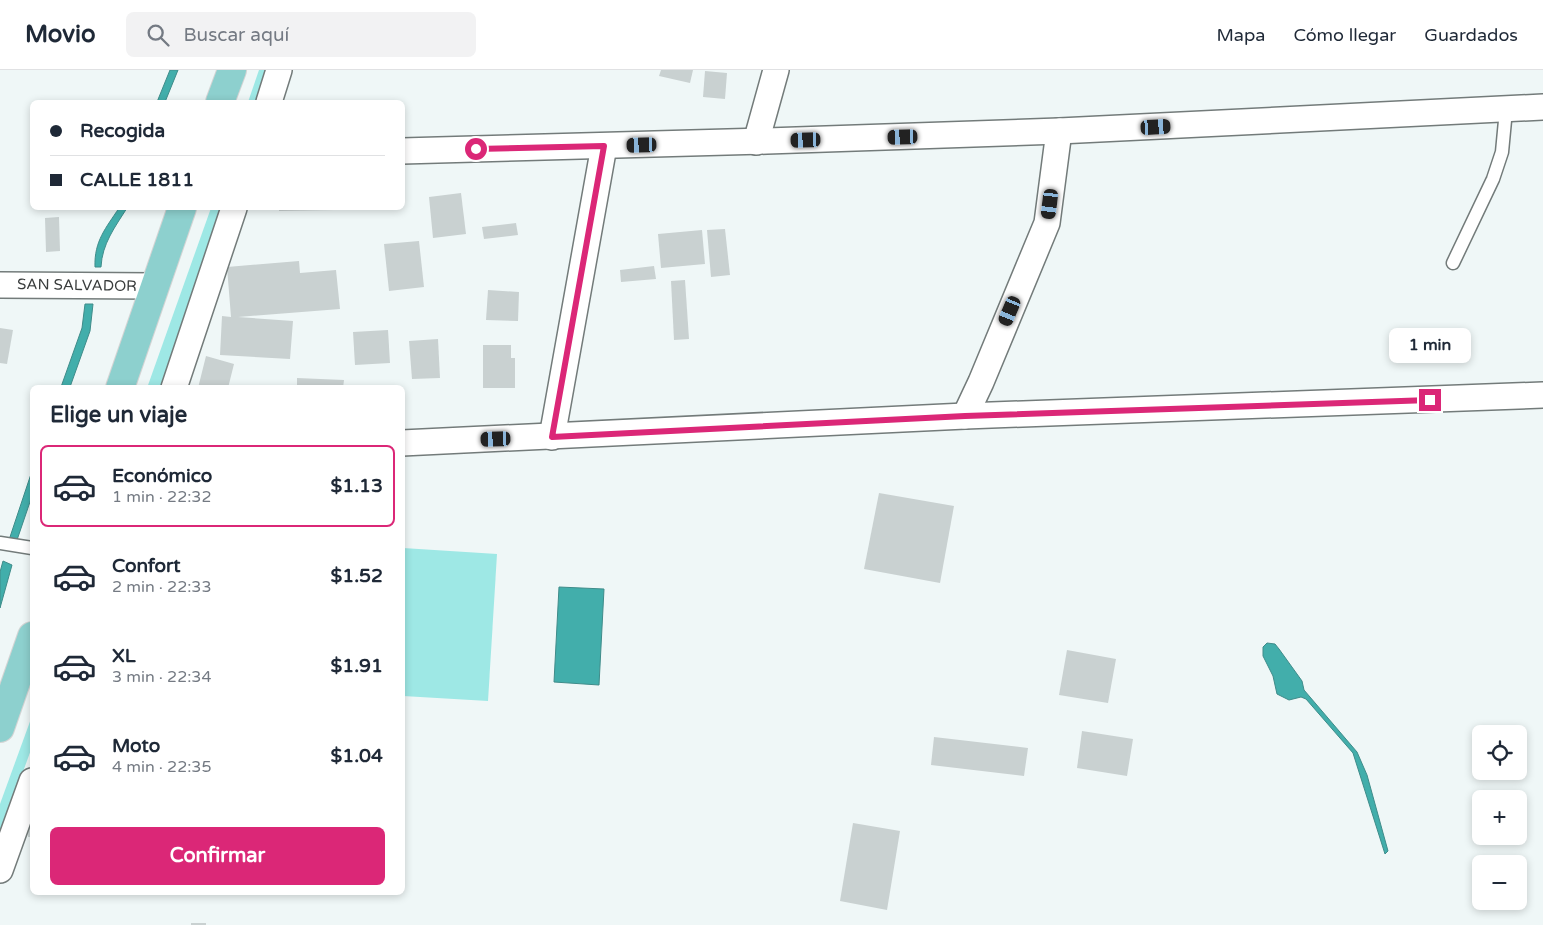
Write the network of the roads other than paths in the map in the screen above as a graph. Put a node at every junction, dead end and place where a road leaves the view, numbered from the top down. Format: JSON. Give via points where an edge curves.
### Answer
{"nodes":[{"id":1,"x":232,"y":70,"type":"edge"},
{"id":2,"x":279,"y":70,"type":"edge"},
{"id":3,"x":776,"y":70,"type":"edge"},
{"id":4,"x":221,"y":100,"type":"edge"},
{"id":5,"x":270,"y":100,"type":"edge"},
{"id":6,"x":1543,"y":107,"type":"edge"},
{"id":7,"x":1506,"y":110,"type":"junction"},
{"id":8,"x":1059,"y":131,"type":"junction"},
{"id":9,"x":756,"y":142,"type":"junction"},
{"id":10,"x":604,"y":146,"type":"junction"},
{"id":11,"x":405,"y":151,"type":"edge"},
{"id":12,"x":181,"y":210,"type":"edge"},
{"id":13,"x":233,"y":210,"type":"edge"},
{"id":14,"x":1453,"y":263,"type":"dead end"},
{"id":15,"x":0,"y":285,"type":"edge"},
{"id":16,"x":154,"y":286,"type":"junction"},
{"id":17,"x":121,"y":385,"type":"edge"},
{"id":18,"x":175,"y":385,"type":"edge"},
{"id":19,"x":1543,"y":395,"type":"edge"},
{"id":20,"x":965,"y":416,"type":"junction"},
{"id":21,"x":552,"y":437,"type":"junction"},
{"id":22,"x":405,"y":443,"type":"edge"},
{"id":23,"x":0,"y":543,"type":"edge"},
{"id":24,"x":30,"y":548,"type":"edge"},
{"id":25,"x":30,"y":642,"type":"edge"},
{"id":26,"x":0,"y":728,"type":"edge"},
{"id":27,"x":30,"y":788,"type":"edge"},
{"id":28,"x":0,"y":870,"type":"edge"}],
"edges":[{"from":1,"to":4,"type":"main road"},
{"from":2,"to":5,"type":"street"},
{"from":3,"to":9,"type":"street"},
{"from":6,"to":7,"type":"street"},
{"from":7,"to":8,"type":"street"},
{"from":7,"to":14,"type":"lane","via":[[1502,152],[1493,179]]},
{"from":8,"to":9,"type":"street"},
{"from":8,"to":20,"type":"street","via":[[1047,223]]},
{"from":9,"to":10,"type":"street"},
{"from":10,"to":11,"type":"street"},
{"from":10,"to":21,"type":"street"},
{"from":12,"to":16,"type":"main road"},
{"from":13,"to":18,"type":"street"},
{"from":15,"to":16,"type":"street","name":"SAN SALVADOR"},
{"from":16,"to":17,"type":"main road"},
{"from":19,"to":20,"type":"street"},
{"from":20,"to":21,"type":"street"},
{"from":21,"to":22,"type":"street"},
{"from":23,"to":24,"type":"lane"},
{"from":25,"to":26,"type":"main road"},
{"from":27,"to":28,"type":"street"}]}
